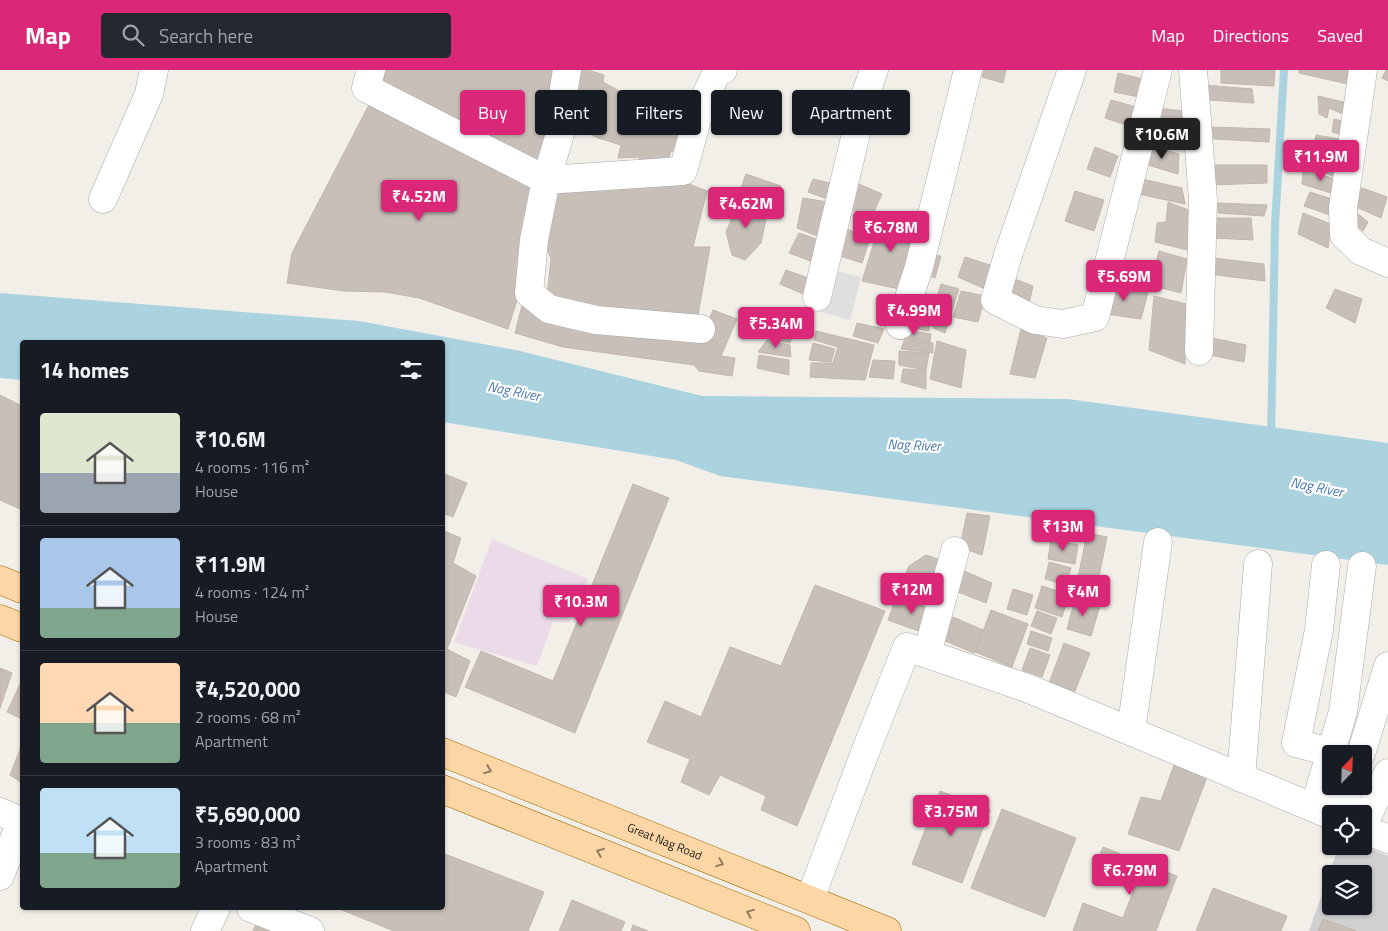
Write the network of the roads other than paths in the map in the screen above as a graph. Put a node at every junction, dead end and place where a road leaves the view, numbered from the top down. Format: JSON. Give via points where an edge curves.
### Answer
{"nodes":[{"id":1,"x":154,"y":70,"type":"edge"},
{"id":2,"x":371,"y":70,"type":"edge"},
{"id":3,"x":567,"y":70,"type":"edge"},
{"id":4,"x":723,"y":70,"type":"edge"},
{"id":5,"x":874,"y":70,"type":"edge"},
{"id":6,"x":968,"y":70,"type":"edge"},
{"id":7,"x":1072,"y":70,"type":"edge"},
{"id":8,"x":1158,"y":70,"type":"edge"},
{"id":9,"x":1194,"y":70,"type":"edge"},
{"id":10,"x":1363,"y":70,"type":"edge"},
{"id":11,"x":546,"y":180,"type":"junction"},
{"id":12,"x":104,"y":199,"type":"dead end"},
{"id":13,"x":1388,"y":263,"type":"edge"},
{"id":14,"x":817,"y":297,"type":"dead end"},
{"id":15,"x":900,"y":326,"type":"dead end"},
{"id":16,"x":701,"y":329,"type":"dead end"},
{"id":17,"x":1200,"y":351,"type":"dead end"},
{"id":18,"x":1158,"y":542,"type":"dead end"},
{"id":19,"x":955,"y":551,"type":"dead end"},
{"id":20,"x":1258,"y":564,"type":"dead end"},
{"id":21,"x":1326,"y":565,"type":"dead end"},
{"id":22,"x":1362,"y":566,"type":"dead end"},
{"id":23,"x":0,"y":580,"type":"edge"},
{"id":24,"x":20,"y":588,"type":"edge"},
{"id":25,"x":0,"y":619,"type":"edge"},
{"id":26,"x":20,"y":627,"type":"edge"},
{"id":27,"x":927,"y":654,"type":"junction"},
{"id":28,"x":1388,"y":666,"type":"edge"},
{"id":29,"x":1131,"y":731,"type":"junction"},
{"id":30,"x":1332,"y":745,"type":"edge"},
{"id":31,"x":1364,"y":745,"type":"edge"},
{"id":32,"x":1322,"y":750,"type":"edge"},
{"id":33,"x":445,"y":753,"type":"edge"},
{"id":34,"x":1388,"y":773,"type":"edge"},
{"id":35,"x":1241,"y":778,"type":"junction"},
{"id":36,"x":445,"y":790,"type":"edge"},
{"id":37,"x":1342,"y":795,"type":"edge"},
{"id":38,"x":1334,"y":805,"type":"edge"},
{"id":39,"x":1372,"y":806,"type":"edge"},
{"id":40,"x":1322,"y":810,"type":"edge"},
{"id":41,"x":0,"y":812,"type":"edge"},
{"id":42,"x":20,"y":821,"type":"edge"},
{"id":43,"x":20,"y":824,"type":"edge"},
{"id":44,"x":1372,"y":832,"type":"edge"},
{"id":45,"x":1388,"y":839,"type":"edge"},
{"id":46,"x":0,"y":876,"type":"edge"},
{"id":47,"x":810,"y":899,"type":"junction"},
{"id":48,"x":215,"y":910,"type":"edge"},
{"id":49,"x":256,"y":910,"type":"edge"},
{"id":50,"x":205,"y":931,"type":"edge"},
{"id":51,"x":310,"y":931,"type":"edge"},
{"id":52,"x":796,"y":931,"type":"edge"},
{"id":53,"x":886,"y":931,"type":"edge"}],
"edges":[{"from":1,"to":12,"type":"street","via":[[149,94]]},
{"from":2,"to":11,"type":"street","via":[[366,88]]},
{"from":3,"to":11,"type":"street","via":[[564,88],[567,111]]},
{"from":4,"to":11,"type":"street","via":[[717,72],[700,108],[683,171]]},
{"from":5,"to":14,"type":"street"},
{"from":6,"to":15,"type":"street","via":[[920,267]]},
{"from":7,"to":8,"type":"street","via":[[995,300],[1035,320],[1063,324],[1095,317]]},
{"from":9,"to":17,"type":"street","via":[[1203,200]]},
{"from":10,"to":13,"type":"street","via":[[1343,208],[1344,235],[1361,251]]},
{"from":11,"to":16,"type":"street","via":[[534,240],[529,292],[549,309],[596,320]]},
{"from":18,"to":29,"type":"street"},
{"from":19,"to":27,"type":"street"},
{"from":20,"to":35,"type":"street"},
{"from":21,"to":32,"type":"street","via":[[1319,630],[1296,743]]},
{"from":22,"to":30,"type":"street","via":[[1343,712]]},
{"from":23,"to":24,"type":"main road"},
{"from":25,"to":26,"type":"main road"},
{"from":27,"to":29,"type":"street","via":[[1027,688]]},
{"from":27,"to":47,"type":"street","via":[[907,646]]},
{"from":28,"to":31,"type":"street"},
{"from":29,"to":35,"type":"street"},
{"from":33,"to":47,"type":"main road","name":"Great Nag Road","one_way":true},
{"from":34,"to":39,"type":"street"},
{"from":35,"to":40,"type":"street"},
{"from":52,"to":36,"type":"main road","one_way":true},
{"from":37,"to":38,"type":"street"},
{"from":41,"to":42,"type":"street"},
{"from":43,"to":46,"type":"street"},
{"from":44,"to":45,"type":"street"},
{"from":47,"to":53,"type":"main road","name":"Great Nag Road"},
{"from":48,"to":50,"type":"street"},
{"from":49,"to":51,"type":"street"}]}
